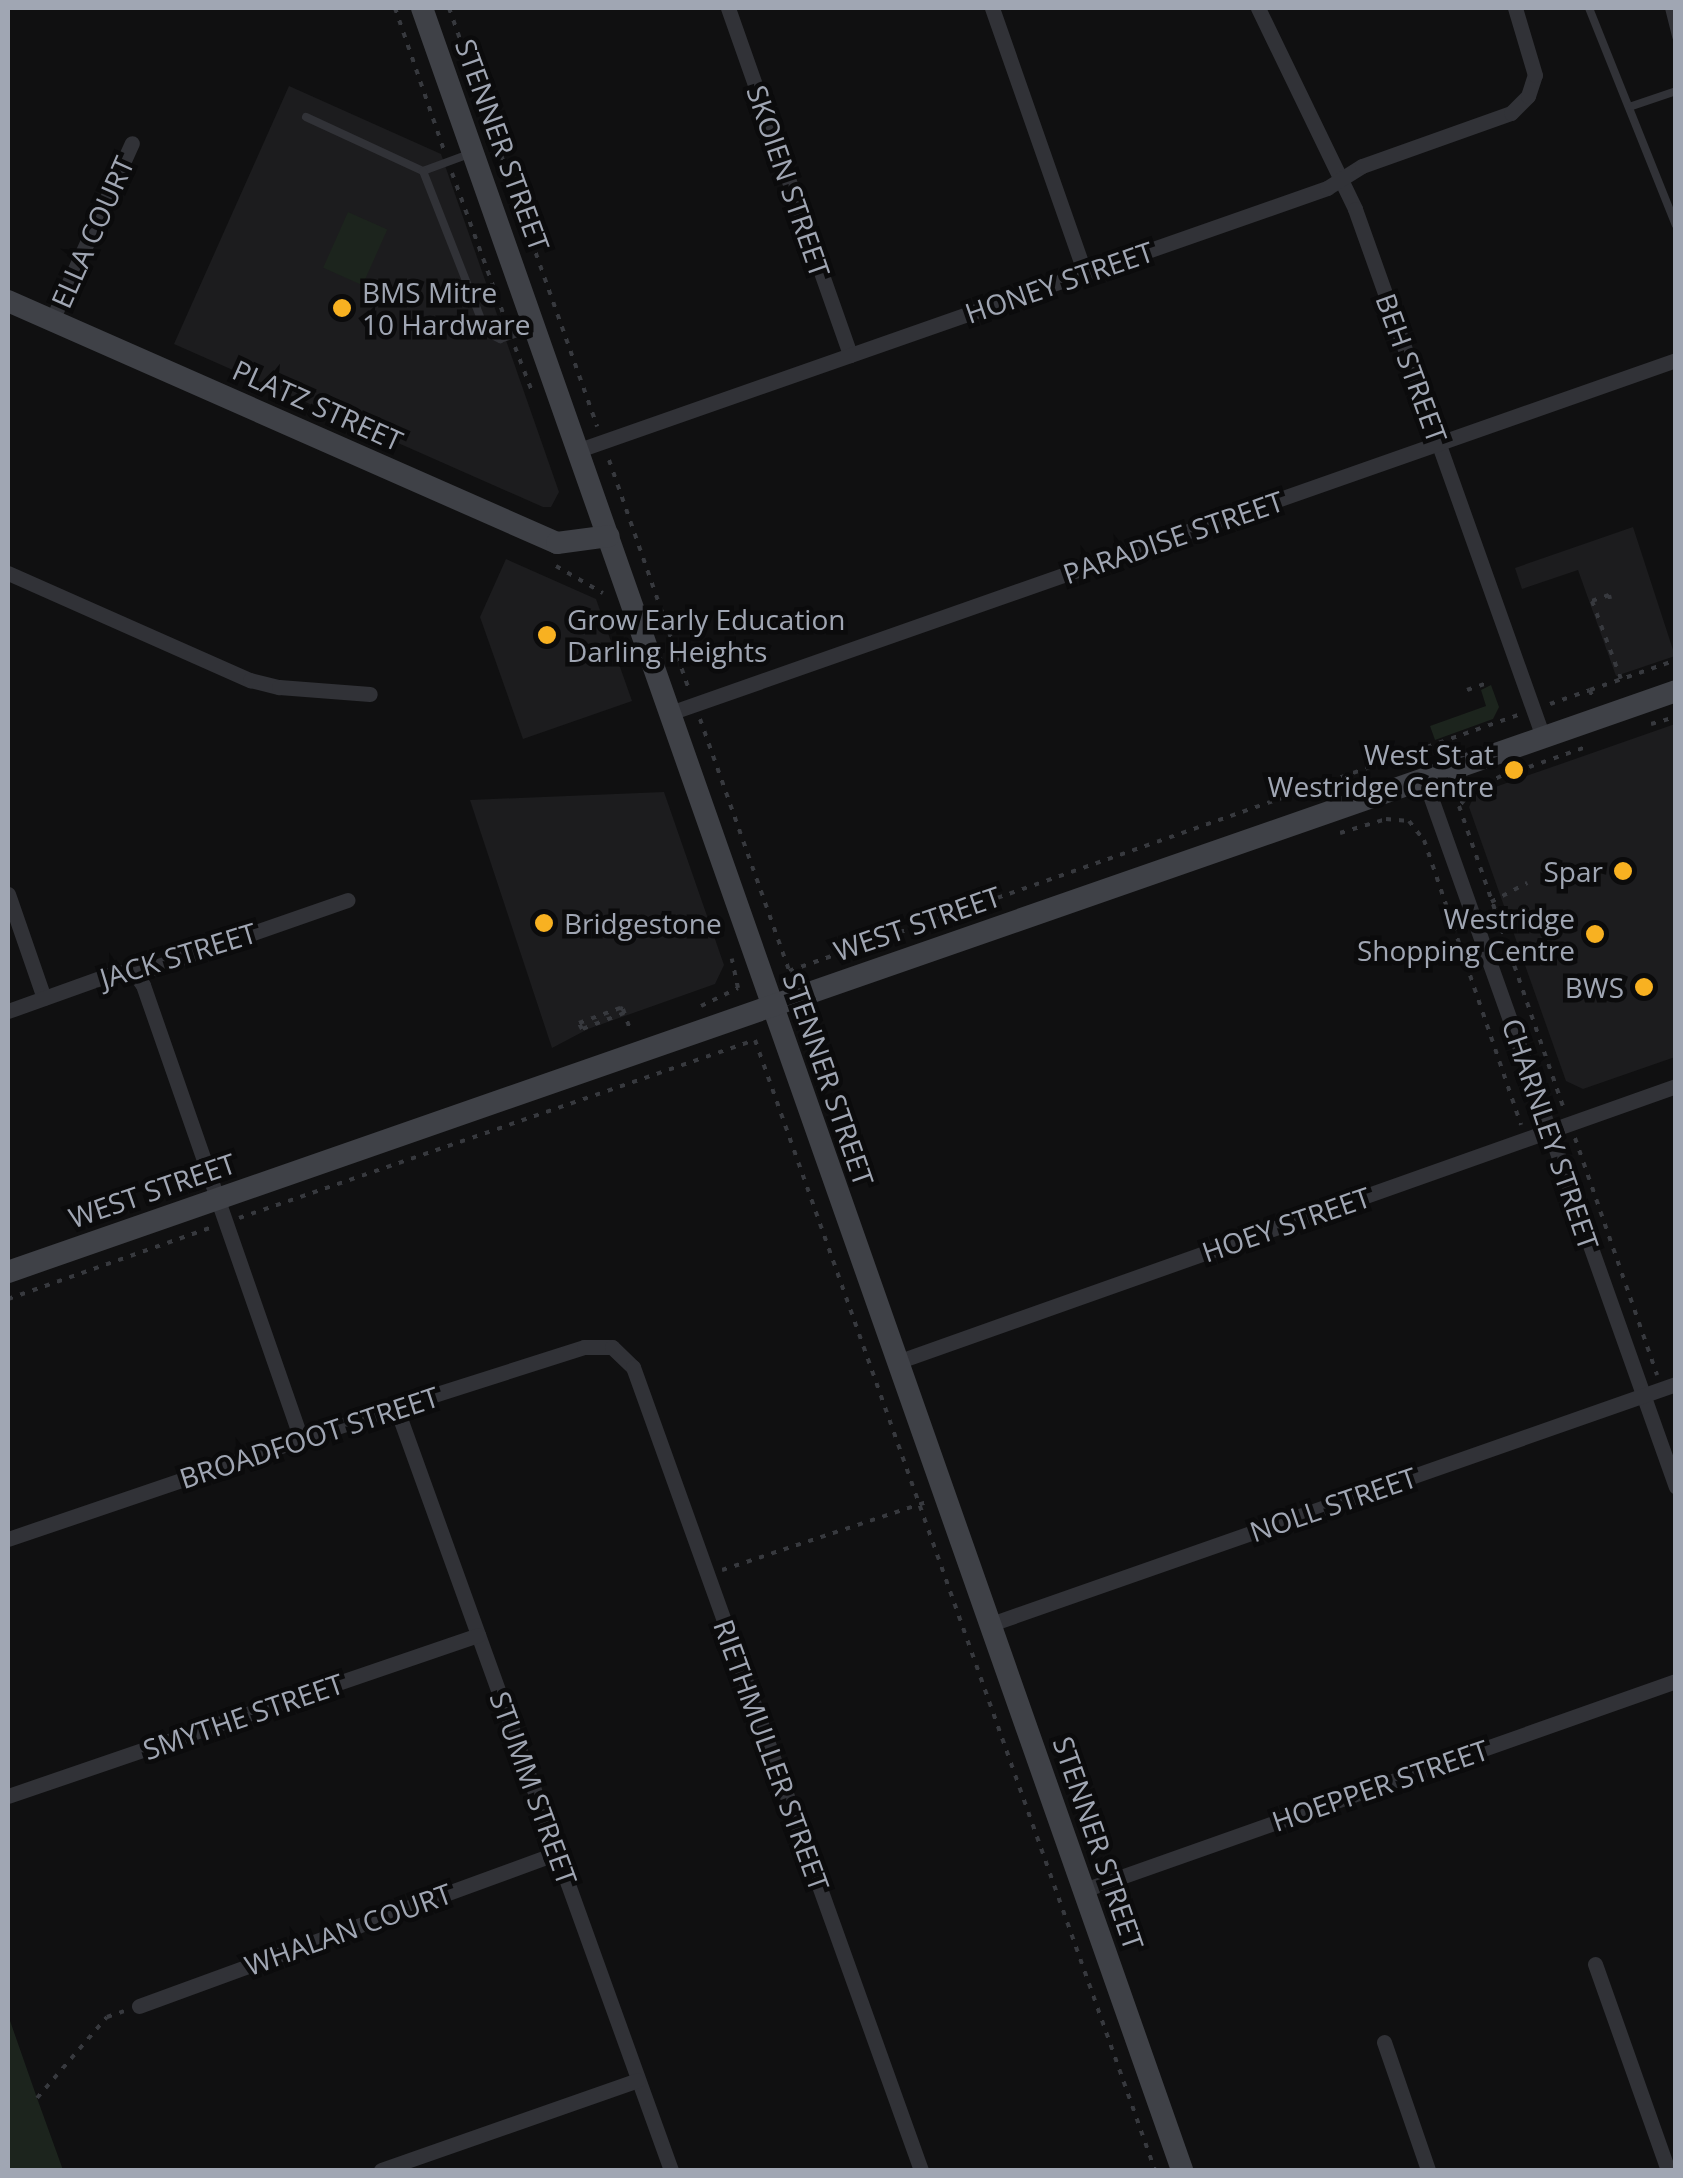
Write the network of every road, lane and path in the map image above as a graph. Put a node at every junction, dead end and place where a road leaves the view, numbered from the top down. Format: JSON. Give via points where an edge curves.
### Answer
{"nodes":[{"id":1,"x":422,"y":8,"type":"edge"},
{"id":2,"x":449,"y":8,"type":"edge"},
{"id":3,"x":728,"y":8,"type":"edge"},
{"id":4,"x":992,"y":8,"type":"edge"},
{"id":5,"x":1258,"y":8,"type":"edge"},
{"id":6,"x":1515,"y":8,"type":"edge"},
{"id":7,"x":1590,"y":8,"type":"edge"},
{"id":8,"x":1669,"y":8,"type":"edge"},
{"id":9,"x":1676,"y":37,"type":"edge"},
{"id":10,"x":1676,"y":90,"type":"edge"},
{"id":11,"x":1632,"y":106,"type":"junction"},
{"id":12,"x":306,"y":117,"type":"dead end"},
{"id":13,"x":132,"y":144,"type":"dead end"},
{"id":14,"x":474,"y":152,"type":"junction"},
{"id":15,"x":424,"y":170,"type":"junction"},
{"id":16,"x":1342,"y":178,"type":"junction"},
{"id":17,"x":1676,"y":182,"type":"edge"},
{"id":18,"x":1662,"y":188,"type":"junction"},
{"id":19,"x":1676,"y":226,"type":"edge"},
{"id":20,"x":1085,"y":272,"type":"junction"},
{"id":21,"x":8,"y":301,"type":"edge"},
{"id":22,"x":52,"y":320,"type":"junction"},
{"id":23,"x":536,"y":327,"type":"junction"},
{"id":24,"x":850,"y":355,"type":"junction"},
{"id":25,"x":1676,"y":360,"type":"edge"},
{"id":26,"x":602,"y":442,"type":"junction"},
{"id":27,"x":1439,"y":444,"type":"junction"},
{"id":28,"x":579,"y":450,"type":"junction"},
{"id":29,"x":609,"y":536,"type":"junction"},
{"id":30,"x":8,"y":573,"type":"edge"},
{"id":31,"x":1610,"y":598,"type":"dead end"},
{"id":32,"x":1676,"y":660,"type":"edge"},
{"id":33,"x":1621,"y":680,"type":"junction"},
{"id":34,"x":1490,"y":682,"type":"dead end"},
{"id":35,"x":1467,"y":690,"type":"dead end"},
{"id":36,"x":1590,"y":690,"type":"junction"},
{"id":37,"x":1676,"y":691,"type":"edge"},
{"id":38,"x":370,"y":694,"type":"dead end"},
{"id":39,"x":694,"y":704,"type":"junction"},
{"id":40,"x":1534,"y":710,"type":"junction"},
{"id":41,"x":670,"y":713,"type":"junction"},
{"id":42,"x":1676,"y":717,"type":"edge"},
{"id":43,"x":1599,"y":718,"type":"junction"},
{"id":44,"x":1639,"y":728,"type":"dead end"},
{"id":45,"x":1543,"y":738,"type":"junction"},
{"id":46,"x":1589,"y":746,"type":"dead end"},
{"id":47,"x":1425,"y":780,"type":"junction"},
{"id":48,"x":1330,"y":836,"type":"dead end"},
{"id":49,"x":1527,"y":883,"type":"dead end"},
{"id":50,"x":8,"y":894,"type":"edge"},
{"id":51,"x":348,"y":900,"type":"dead end"},
{"id":52,"x":1491,"y":902,"type":"junction"},
{"id":53,"x":135,"y":974,"type":"junction"},
{"id":54,"x":44,"y":998,"type":"junction"},
{"id":55,"x":772,"y":1006,"type":"junction"},
{"id":56,"x":8,"y":1010,"type":"edge"},
{"id":57,"x":624,"y":1013,"type":"junction"},
{"id":58,"x":631,"y":1032,"type":"dead end"},
{"id":59,"x":1676,"y":1086,"type":"edge"},
{"id":60,"x":1570,"y":1124,"type":"junction"},
{"id":61,"x":1549,"y":1131,"type":"junction"},
{"id":62,"x":1526,"y":1139,"type":"junction"},
{"id":63,"x":218,"y":1199,"type":"junction"},
{"id":64,"x":226,"y":1222,"type":"junction"},
{"id":65,"x":8,"y":1272,"type":"edge"},
{"id":66,"x":8,"y":1299,"type":"edge"},
{"id":67,"x":612,"y":1347,"type":"joint"},
{"id":68,"x":897,"y":1362,"type":"junction"},
{"id":69,"x":1669,"y":1387,"type":"edge"},
{"id":70,"x":1643,"y":1396,"type":"junction"},
{"id":71,"x":396,"y":1407,"type":"junction"},
{"id":72,"x":300,"y":1438,"type":"junction"},
{"id":73,"x":1676,"y":1487,"type":"edge"},
{"id":74,"x":945,"y":1495,"type":"junction"},
{"id":75,"x":918,"y":1505,"type":"junction"},
{"id":76,"x":8,"y":1539,"type":"edge"},
{"id":77,"x":708,"y":1575,"type":"junction"},
{"id":78,"x":991,"y":1624,"type":"junction"},
{"id":79,"x":478,"y":1636,"type":"junction"},
{"id":80,"x":1676,"y":1681,"type":"edge"},
{"id":81,"x":8,"y":1796,"type":"edge"},
{"id":82,"x":558,"y":1853,"type":"junction"},
{"id":83,"x":1084,"y":1890,"type":"junction"},
{"id":84,"x":1595,"y":1964,"type":"dead end"},
{"id":85,"x":138,"y":2006,"type":"joint"},
{"id":86,"x":1384,"y":2042,"type":"dead end"},
{"id":87,"x":638,"y":2080,"type":"junction"},
{"id":88,"x":37,"y":2098,"type":"dead end"},
{"id":89,"x":381,"y":2170,"type":"edge"},
{"id":90,"x":670,"y":2170,"type":"edge"},
{"id":91,"x":921,"y":2170,"type":"edge"},
{"id":92,"x":1155,"y":2170,"type":"edge"},
{"id":93,"x":1182,"y":2170,"type":"edge"},
{"id":94,"x":1428,"y":2170,"type":"edge"},
{"id":95,"x":1668,"y":2170,"type":"edge"}],
"edges":[{"from":1,"to":14,"type":"main road","name":"STENNER STREET"},
{"from":2,"to":26,"type":"path"},
{"from":3,"to":24,"type":"street","name":"SKOIEN STREET"},
{"from":4,"to":20,"type":"street"},
{"from":5,"to":16,"type":"street","name":"BEH STREET"},
{"from":6,"to":16,"type":"street","name":"HONEY STREET","via":[[1534,64],[1528,96],[1511,113]]},
{"from":7,"to":11,"type":"lane","via":[[1621,95]]},
{"from":8,"to":9,"type":"lane"},
{"from":10,"to":11,"type":"lane"},
{"from":11,"to":18,"type":"lane"},
{"from":12,"to":15,"type":"lane"},
{"from":13,"to":22,"type":"street","name":"ELLA COURT"},
{"from":14,"to":15,"type":"lane"},
{"from":14,"to":23,"type":"main road","name":"STENNER STREET"},
{"from":15,"to":23,"type":"lane","via":[[486,332],[500,339]]},
{"from":16,"to":20,"type":"street","name":"HONEY STREET"},
{"from":16,"to":27,"type":"street","name":"BEH STREET"},
{"from":17,"to":18,"type":"lane"},
{"from":18,"to":19,"type":"lane"},
{"from":20,"to":24,"type":"street","name":"HONEY STREET"},
{"from":21,"to":22,"type":"main road","name":"PLATZ STREET"},
{"from":22,"to":29,"type":"main road","name":"PLATZ STREET","via":[[557,543]]},
{"from":23,"to":28,"type":"main road","name":"STENNER STREET"},
{"from":24,"to":26,"type":"street","name":"HONEY STREET"},
{"from":25,"to":27,"type":"street","name":"PARADISE STREET"},
{"from":26,"to":28,"type":"street","name":"HONEY STREET"},
{"from":26,"to":39,"type":"path"},
{"from":27,"to":39,"type":"street","name":"PARADISE STREET"},
{"from":27,"to":40,"type":"street","name":"BEH STREET"},
{"from":28,"to":29,"type":"main road","name":"STENNER STREET"},
{"from":29,"to":41,"type":"main road","name":"STENNER STREET"},
{"from":30,"to":38,"type":"street","via":[[250,680]]},
{"from":31,"to":33,"type":"path","via":[[1592,601]]},
{"from":32,"to":33,"type":"path"},
{"from":33,"to":36,"type":"path"},
{"from":34,"to":35,"type":"path"},
{"from":36,"to":40,"type":"path"},
{"from":36,"to":43,"type":"path"},
{"from":37,"to":43,"type":"main road","name":"WEST STREET"},
{"from":39,"to":40,"type":"path","via":[[790,971]]},
{"from":39,"to":41,"type":"street","name":"PARADISE STREET"},
{"from":40,"to":45,"type":"street","name":"BEH STREET"},
{"from":41,"to":55,"type":"main road","name":"STENNER STREET"},
{"from":42,"to":44,"type":"path"},
{"from":43,"to":45,"type":"main road","name":"WEST STREET"},
{"from":45,"to":47,"type":"main road","name":"WEST STREET"},
{"from":46,"to":52,"type":"path","via":[[1514,770],[1474,790],[1459,806]]},
{"from":47,"to":55,"type":"main road","name":"WEST STREET"},
{"from":47,"to":61,"type":"street","name":"CHARNLEY STREET"},
{"from":48,"to":62,"type":"path","via":[[1386,819],[1409,821],[1424,840]]},
{"from":49,"to":52,"type":"path"},
{"from":50,"to":54,"type":"street"},
{"from":51,"to":53,"type":"street","name":"JACK STREET"},
{"from":52,"to":60,"type":"path"},
{"from":53,"to":54,"type":"street","name":"JACK STREET","via":[[122,971]]},
{"from":53,"to":63,"type":"street"},
{"from":54,"to":56,"type":"street","name":"JACK STREET"},
{"from":55,"to":63,"type":"main road","name":"WEST STREET"},
{"from":55,"to":68,"type":"main road","name":"STENNER STREET"},
{"from":57,"to":57,"type":"path","via":[[620,1008],[580,1023],[582,1028]]},
{"from":57,"to":58,"type":"path"},
{"from":59,"to":60,"type":"street","name":"HOEY STREET"},
{"from":60,"to":61,"type":"street","name":"HOEY STREET"},
{"from":60,"to":69,"type":"path"},
{"from":61,"to":62,"type":"street","name":"HOEY STREET"},
{"from":61,"to":70,"type":"street","name":"CHARNLEY STREET"},
{"from":62,"to":68,"type":"street","name":"HOEY STREET"},
{"from":63,"to":64,"type":"street"},
{"from":63,"to":65,"type":"main road","name":"WEST STREET"},
{"from":64,"to":66,"type":"path"},
{"from":64,"to":72,"type":"street"},
{"from":64,"to":75,"type":"path","via":[[756,1040]]},
{"from":67,"to":71,"type":"street","name":"BROADFOOT STREET","via":[[584,1347]]},
{"from":67,"to":77,"type":"street","name":"RIETHMULLER STREET","via":[[634,1367]]},
{"from":68,"to":74,"type":"main road","name":"STENNER STREET"},
{"from":69,"to":70,"type":"street","name":"NOLL STREET"},
{"from":70,"to":73,"type":"street","name":"CHARNLEY STREET"},
{"from":70,"to":78,"type":"street","name":"NOLL STREET"},
{"from":71,"to":72,"type":"street","name":"BROADFOOT STREET"},
{"from":71,"to":79,"type":"street","name":"STUMM STREET"},
{"from":72,"to":76,"type":"street","name":"BROADFOOT STREET"},
{"from":74,"to":75,"type":"path"},
{"from":74,"to":78,"type":"main road","name":"STENNER STREET"},
{"from":75,"to":77,"type":"path"},
{"from":75,"to":92,"type":"path"},
{"from":77,"to":91,"type":"street","name":"RIETHMULLER STREET"},
{"from":78,"to":83,"type":"main road","name":"STENNER STREET"},
{"from":79,"to":81,"type":"street","name":"SMYTHE STREET"},
{"from":79,"to":82,"type":"street","name":"STUMM STREET"},
{"from":80,"to":83,"type":"street","name":"HOEPPER STREET"},
{"from":82,"to":85,"type":"street","name":"WHALAN COURT"},
{"from":82,"to":87,"type":"street","name":"STUMM STREET"},
{"from":83,"to":93,"type":"main road","name":"STENNER STREET"},
{"from":84,"to":95,"type":"street"},
{"from":85,"to":88,"type":"path","via":[[107,2017]]},
{"from":86,"to":94,"type":"street"},
{"from":87,"to":89,"type":"street"},
{"from":87,"to":90,"type":"street","name":"STUMM STREET"}]}
